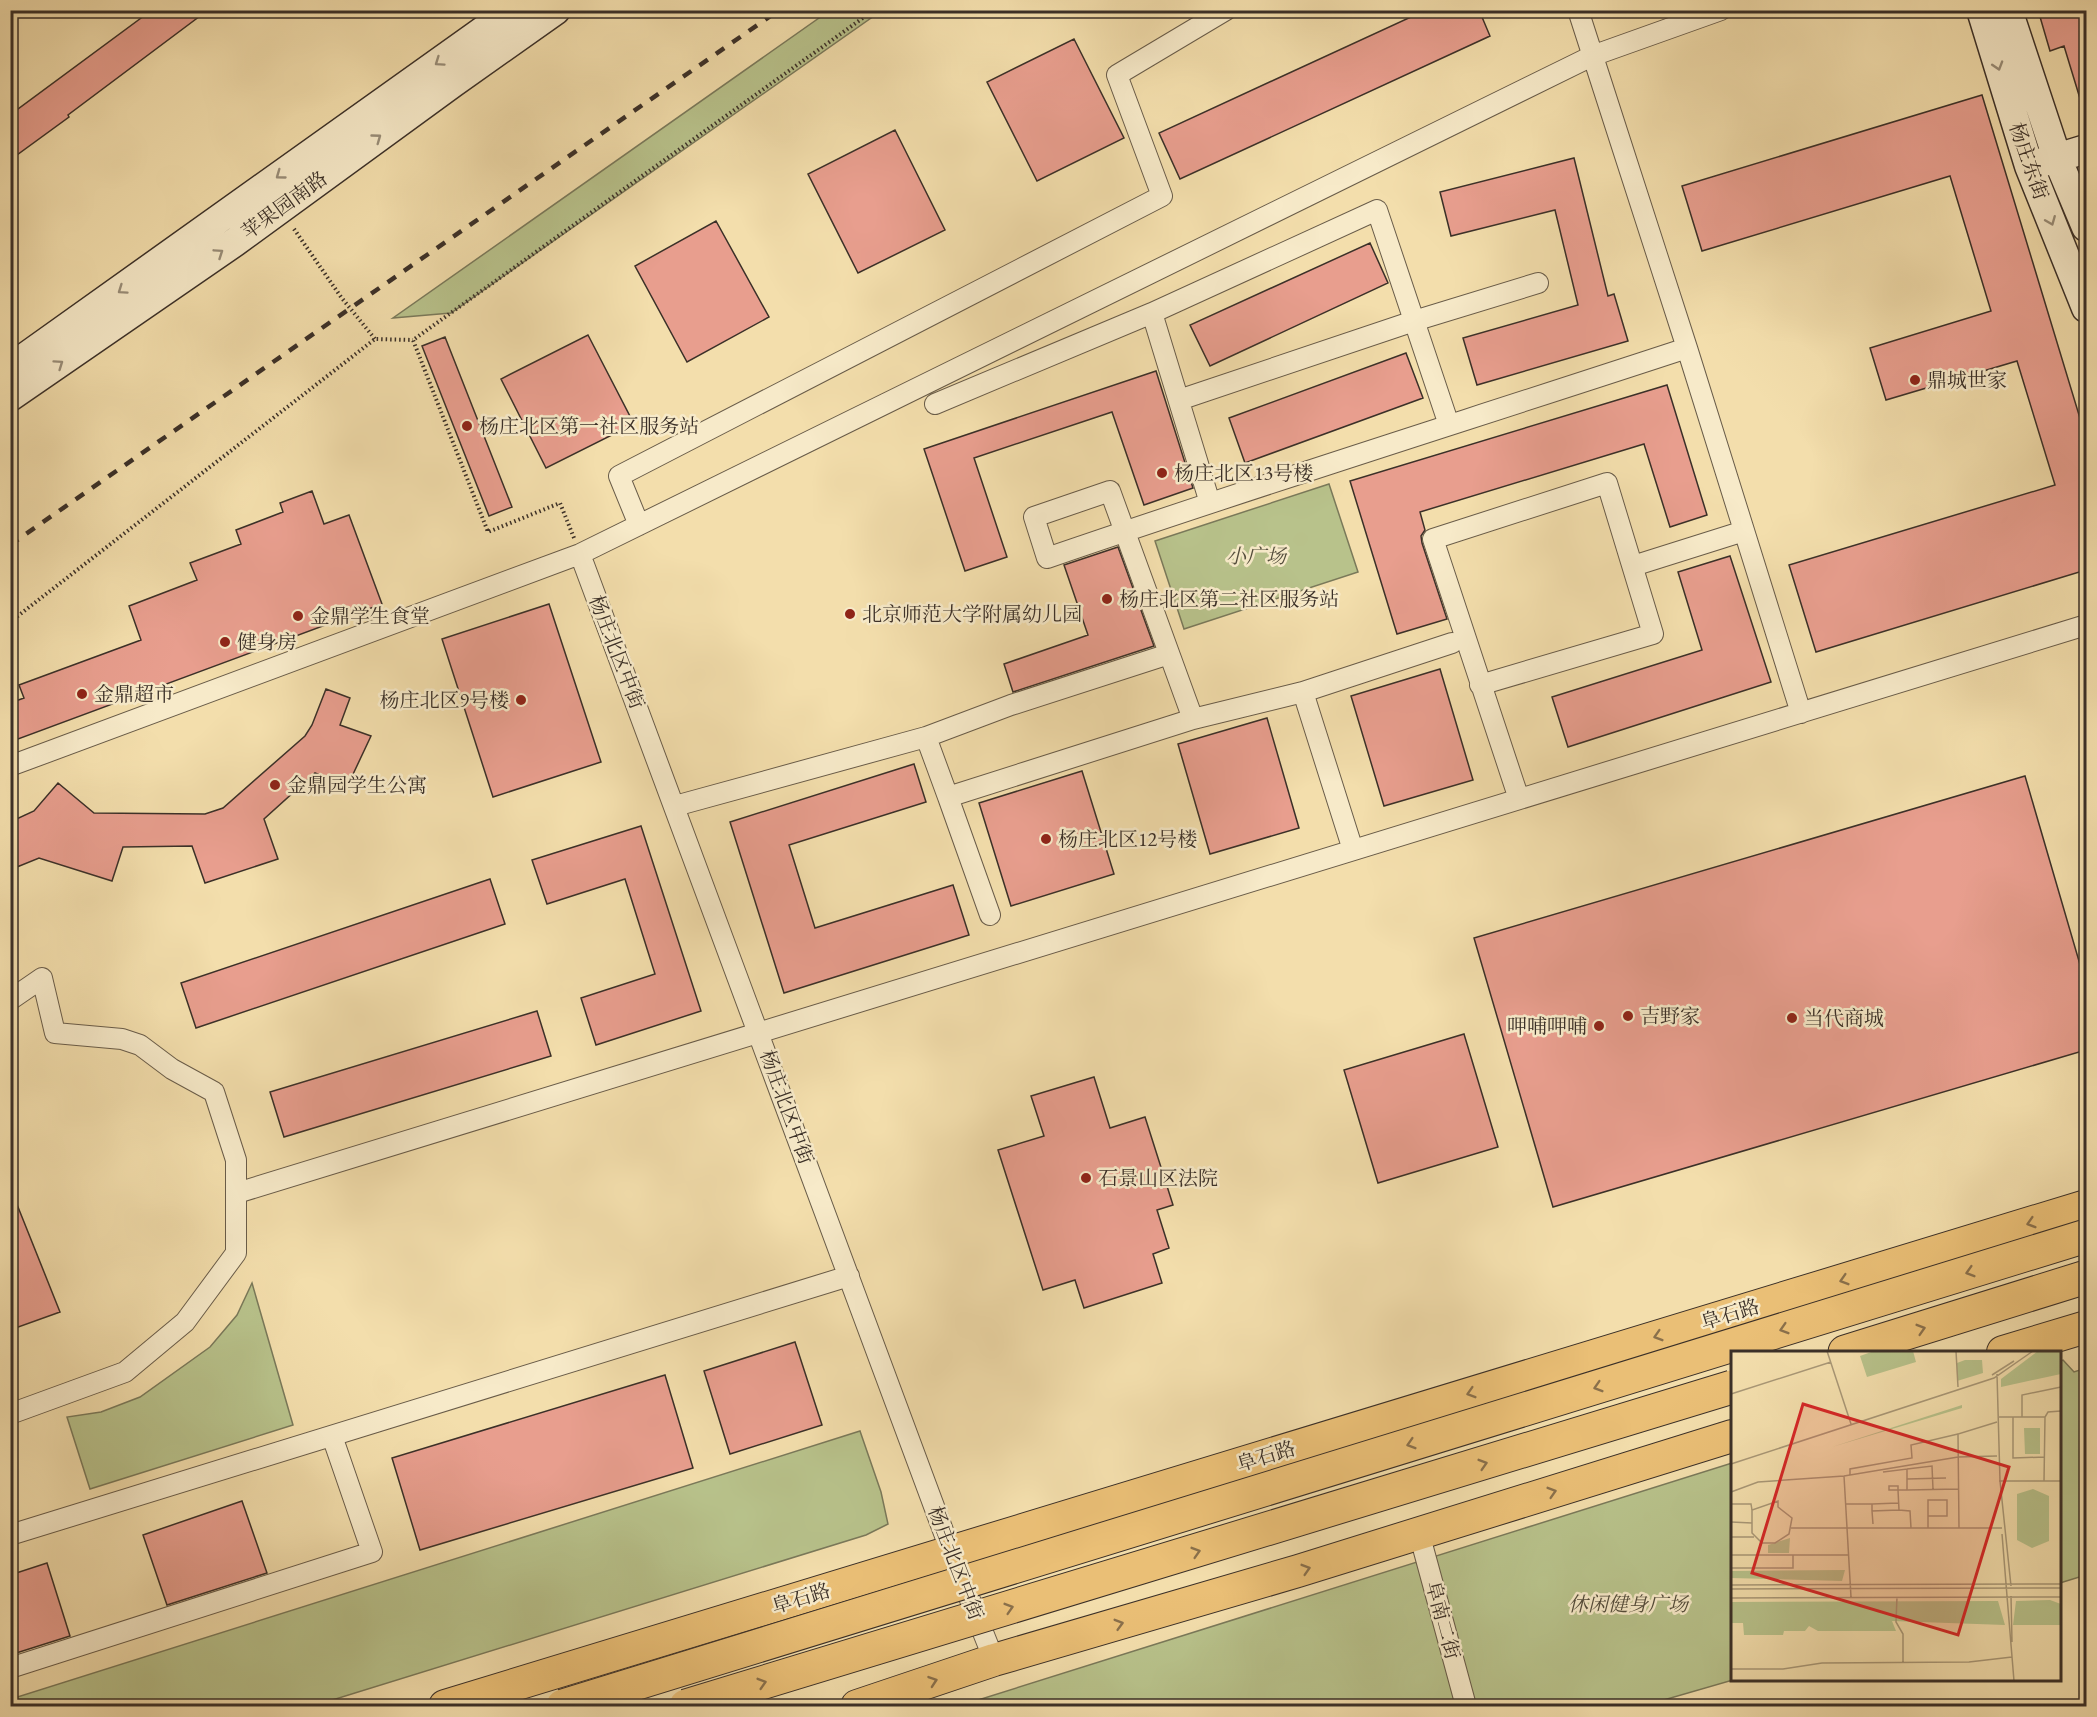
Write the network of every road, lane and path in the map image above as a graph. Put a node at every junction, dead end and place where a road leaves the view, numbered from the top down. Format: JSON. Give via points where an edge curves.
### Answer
{"nodes":[{"id":1,"x":512,"y":10,"type":"edge"},
{"id":2,"x":556,"y":10,"type":"edge"},
{"id":3,"x":874,"y":10,"type":"edge"},
{"id":4,"x":1226,"y":10,"type":"edge"},
{"id":5,"x":1578,"y":10,"type":"edge"},
{"id":6,"x":1721,"y":10,"type":"edge"},
{"id":7,"x":1981,"y":10,"type":"edge"},
{"id":8,"x":2008,"y":10,"type":"edge"},
{"id":9,"x":487,"y":29,"type":"edge"},
{"id":10,"x":1592,"y":56,"type":"junction"},
{"id":11,"x":2086,"y":149,"type":"edge"},
{"id":12,"x":2057,"y":158,"type":"junction"},
{"id":13,"x":2029,"y":166,"type":"junction"},
{"id":14,"x":280,"y":208,"type":"junction"},
{"id":15,"x":2086,"y":227,"type":"edge"},
{"id":16,"x":1538,"y":283,"type":"dead end"},
{"id":17,"x":2086,"y":308,"type":"edge"},
{"id":18,"x":1152,"y":313,"type":"junction"},
{"id":19,"x":1414,"y":321,"type":"junction"},
{"id":20,"x":375,"y":339,"type":"junction"},
{"id":21,"x":413,"y":340,"type":"junction"},
{"id":22,"x":1687,"y":348,"type":"junction"},
{"id":23,"x":10,"y":369,"type":"edge"},
{"id":24,"x":10,"y":397,"type":"edge"},
{"id":25,"x":1179,"y":400,"type":"junction"},
{"id":26,"x":935,"y":404,"type":"dead end"},
{"id":27,"x":1449,"y":426,"type":"junction"},
{"id":28,"x":1210,"y":503,"type":"junction"},
{"id":29,"x":639,"y":525,"type":"junction"},
{"id":30,"x":1125,"y":531,"type":"junction"},
{"id":31,"x":1744,"y":531,"type":"junction"},
{"id":32,"x":580,"y":554,"type":"junction"},
{"id":33,"x":1633,"y":566,"type":"junction"},
{"id":34,"x":10,"y":622,"type":"edge"},
{"id":35,"x":2086,"y":625,"type":"edge"},
{"id":36,"x":1452,"y":643,"type":"dead end"},
{"id":37,"x":1169,"y":654,"type":"junction"},
{"id":38,"x":1480,"y":685,"type":"junction"},
{"id":39,"x":1303,"y":692,"type":"junction"},
{"id":40,"x":1801,"y":713,"type":"junction"},
{"id":41,"x":1192,"y":719,"type":"junction"},
{"id":42,"x":926,"y":737,"type":"junction"},
{"id":43,"x":10,"y":766,"type":"edge"},
{"id":44,"x":948,"y":797,"type":"junction"},
{"id":45,"x":1519,"y":799,"type":"junction"},
{"id":46,"x":675,"y":807,"type":"junction"},
{"id":47,"x":1353,"y":850,"type":"junction"},
{"id":48,"x":990,"y":915,"type":"dead end"},
{"id":49,"x":10,"y":1000,"type":"edge"},
{"id":50,"x":759,"y":1033,"type":"junction"},
{"id":51,"x":237,"y":1193,"type":"junction"},
{"id":52,"x":2086,"y":1206,"type":"edge"},
{"id":53,"x":2086,"y":1236,"type":"edge"},
{"id":54,"x":849,"y":1276,"type":"junction"},
{"id":55,"x":2086,"y":1278,"type":"edge"},
{"id":56,"x":2086,"y":1327,"type":"edge"},
{"id":57,"x":1851,"y":1351,"type":"edge"},
{"id":58,"x":2009,"y":1351,"type":"edge"},
{"id":59,"x":1731,"y":1387,"type":"edge"},
{"id":60,"x":10,"y":1414,"type":"edge"},
{"id":61,"x":332,"y":1436,"type":"junction"},
{"id":62,"x":1731,"y":1436,"type":"edge"},
{"id":63,"x":1419,"y":1533,"type":"junction"},
{"id":64,"x":10,"y":1535,"type":"edge"},
{"id":65,"x":951,"y":1552,"type":"junction"},
{"id":66,"x":994,"y":1660,"type":"junction"},
{"id":67,"x":10,"y":1668,"type":"edge"},
{"id":68,"x":445,"y":1707,"type":"edge"},
{"id":69,"x":562,"y":1707,"type":"edge"},
{"id":70,"x":686,"y":1707,"type":"edge"},
{"id":71,"x":857,"y":1707,"type":"edge"},
{"id":72,"x":1466,"y":1707,"type":"edge"}],
"edges":[{"from":1,"to":9,"type":"main road","name":"苹果园南路"},
{"from":2,"to":9,"type":"main road","name":"苹果园南路"},
{"from":3,"to":21,"type":"path"},
{"from":4,"to":29,"type":"street","via":[[1117,75],[1162,196],[619,476]]},
{"from":5,"to":10,"type":"street"},
{"from":6,"to":10,"type":"street"},
{"from":7,"to":13,"type":"main road","name":"杨庄东街","one_way":true},
{"from":8,"to":12,"type":"main road","name":"杨庄东街"},
{"from":14,"to":9,"type":"main road","name":"苹果园南路","one_way":true},
{"from":9,"to":23,"type":"main road","name":"苹果园南路","one_way":true},
{"from":10,"to":22,"type":"street"},
{"from":10,"to":29,"type":"street"},
{"from":11,"to":12,"type":"main road"},
{"from":12,"to":13,"type":"main road"},
{"from":12,"to":15,"type":"main road","name":"杨庄东街"},
{"from":13,"to":17,"type":"main road","name":"杨庄东街","one_way":true},
{"from":14,"to":20,"type":"path","via":[[345,303]]},
{"from":24,"to":14,"type":"main road","name":"苹果园南路","one_way":true},
{"from":16,"to":19,"type":"street"},
{"from":18,"to":19,"type":"street","via":[[1377,210]]},
{"from":18,"to":25,"type":"street"},
{"from":18,"to":26,"type":"street"},
{"from":19,"to":25,"type":"street"},
{"from":19,"to":27,"type":"street"},
{"from":20,"to":21,"type":"path"},
{"from":20,"to":34,"type":"path"},
{"from":21,"to":32,"type":"path","via":[[488,532],[560,503]]},
{"from":22,"to":27,"type":"street"},
{"from":22,"to":31,"type":"street"},
{"from":25,"to":28,"type":"street"},
{"from":27,"to":28,"type":"street"},
{"from":28,"to":30,"type":"street"},
{"from":29,"to":32,"type":"street"},
{"from":30,"to":30,"type":"street","via":[[1110,491],[1034,517],[1047,558]]},
{"from":30,"to":37,"type":"street"},
{"from":31,"to":33,"type":"street"},
{"from":31,"to":40,"type":"street"},
{"from":32,"to":43,"type":"street"},
{"from":32,"to":46,"type":"street","name":"杨庄北区中街"},
{"from":33,"to":38,"type":"street","via":[[1653,633]]},
{"from":33,"to":38,"type":"street","via":[[1607,483],[1433,540]]},
{"from":35,"to":40,"type":"street"},
{"from":36,"to":39,"type":"street"},
{"from":37,"to":41,"type":"street"},
{"from":37,"to":42,"type":"street"},
{"from":38,"to":45,"type":"street"},
{"from":39,"to":41,"type":"street"},
{"from":39,"to":47,"type":"street"},
{"from":40,"to":45,"type":"street"},
{"from":41,"to":44,"type":"street"},
{"from":42,"to":44,"type":"street"},
{"from":42,"to":46,"type":"street"},
{"from":44,"to":48,"type":"street"},
{"from":45,"to":47,"type":"street"},
{"from":46,"to":50,"type":"street","name":"杨庄北区中街"},
{"from":47,"to":50,"type":"street"},
{"from":49,"to":51,"type":"street","via":[[42,978],[55,1033],[122,1039],[140,1045],[172,1069],[214,1092],[236,1160]]},
{"from":50,"to":51,"type":"street"},
{"from":50,"to":54,"type":"street","name":"杨庄北区中街"},
{"from":51,"to":60,"type":"street","via":[[236,1252],[185,1322],[125,1372]]},
{"from":52,"to":65,"type":"main road","name":"阜石路","one_way":true},
{"from":53,"to":69,"type":"highway","name":"阜石路","one_way":true,"bridge":true},
{"from":54,"to":61,"type":"street"},
{"from":54,"to":65,"type":"street","name":"杨庄北区中街"},
{"from":57,"to":55,"type":"highway","one_way":true},
{"from":56,"to":58,"type":"main road"},
{"from":70,"to":59,"type":"highway","one_way":true,"bridge":true},
{"from":61,"to":64,"type":"street"},
{"from":61,"to":67,"type":"street","via":[[372,1552]]},
{"from":63,"to":62,"type":"main road","one_way":true},
{"from":66,"to":63,"type":"main road","one_way":true},
{"from":63,"to":72,"type":"street","name":"阜南二街"},
{"from":65,"to":66,"type":"street","name":"杨庄北区中街"},
{"from":65,"to":68,"type":"main road","name":"阜石路"},
{"from":71,"to":66,"type":"main road","one_way":true}]}
